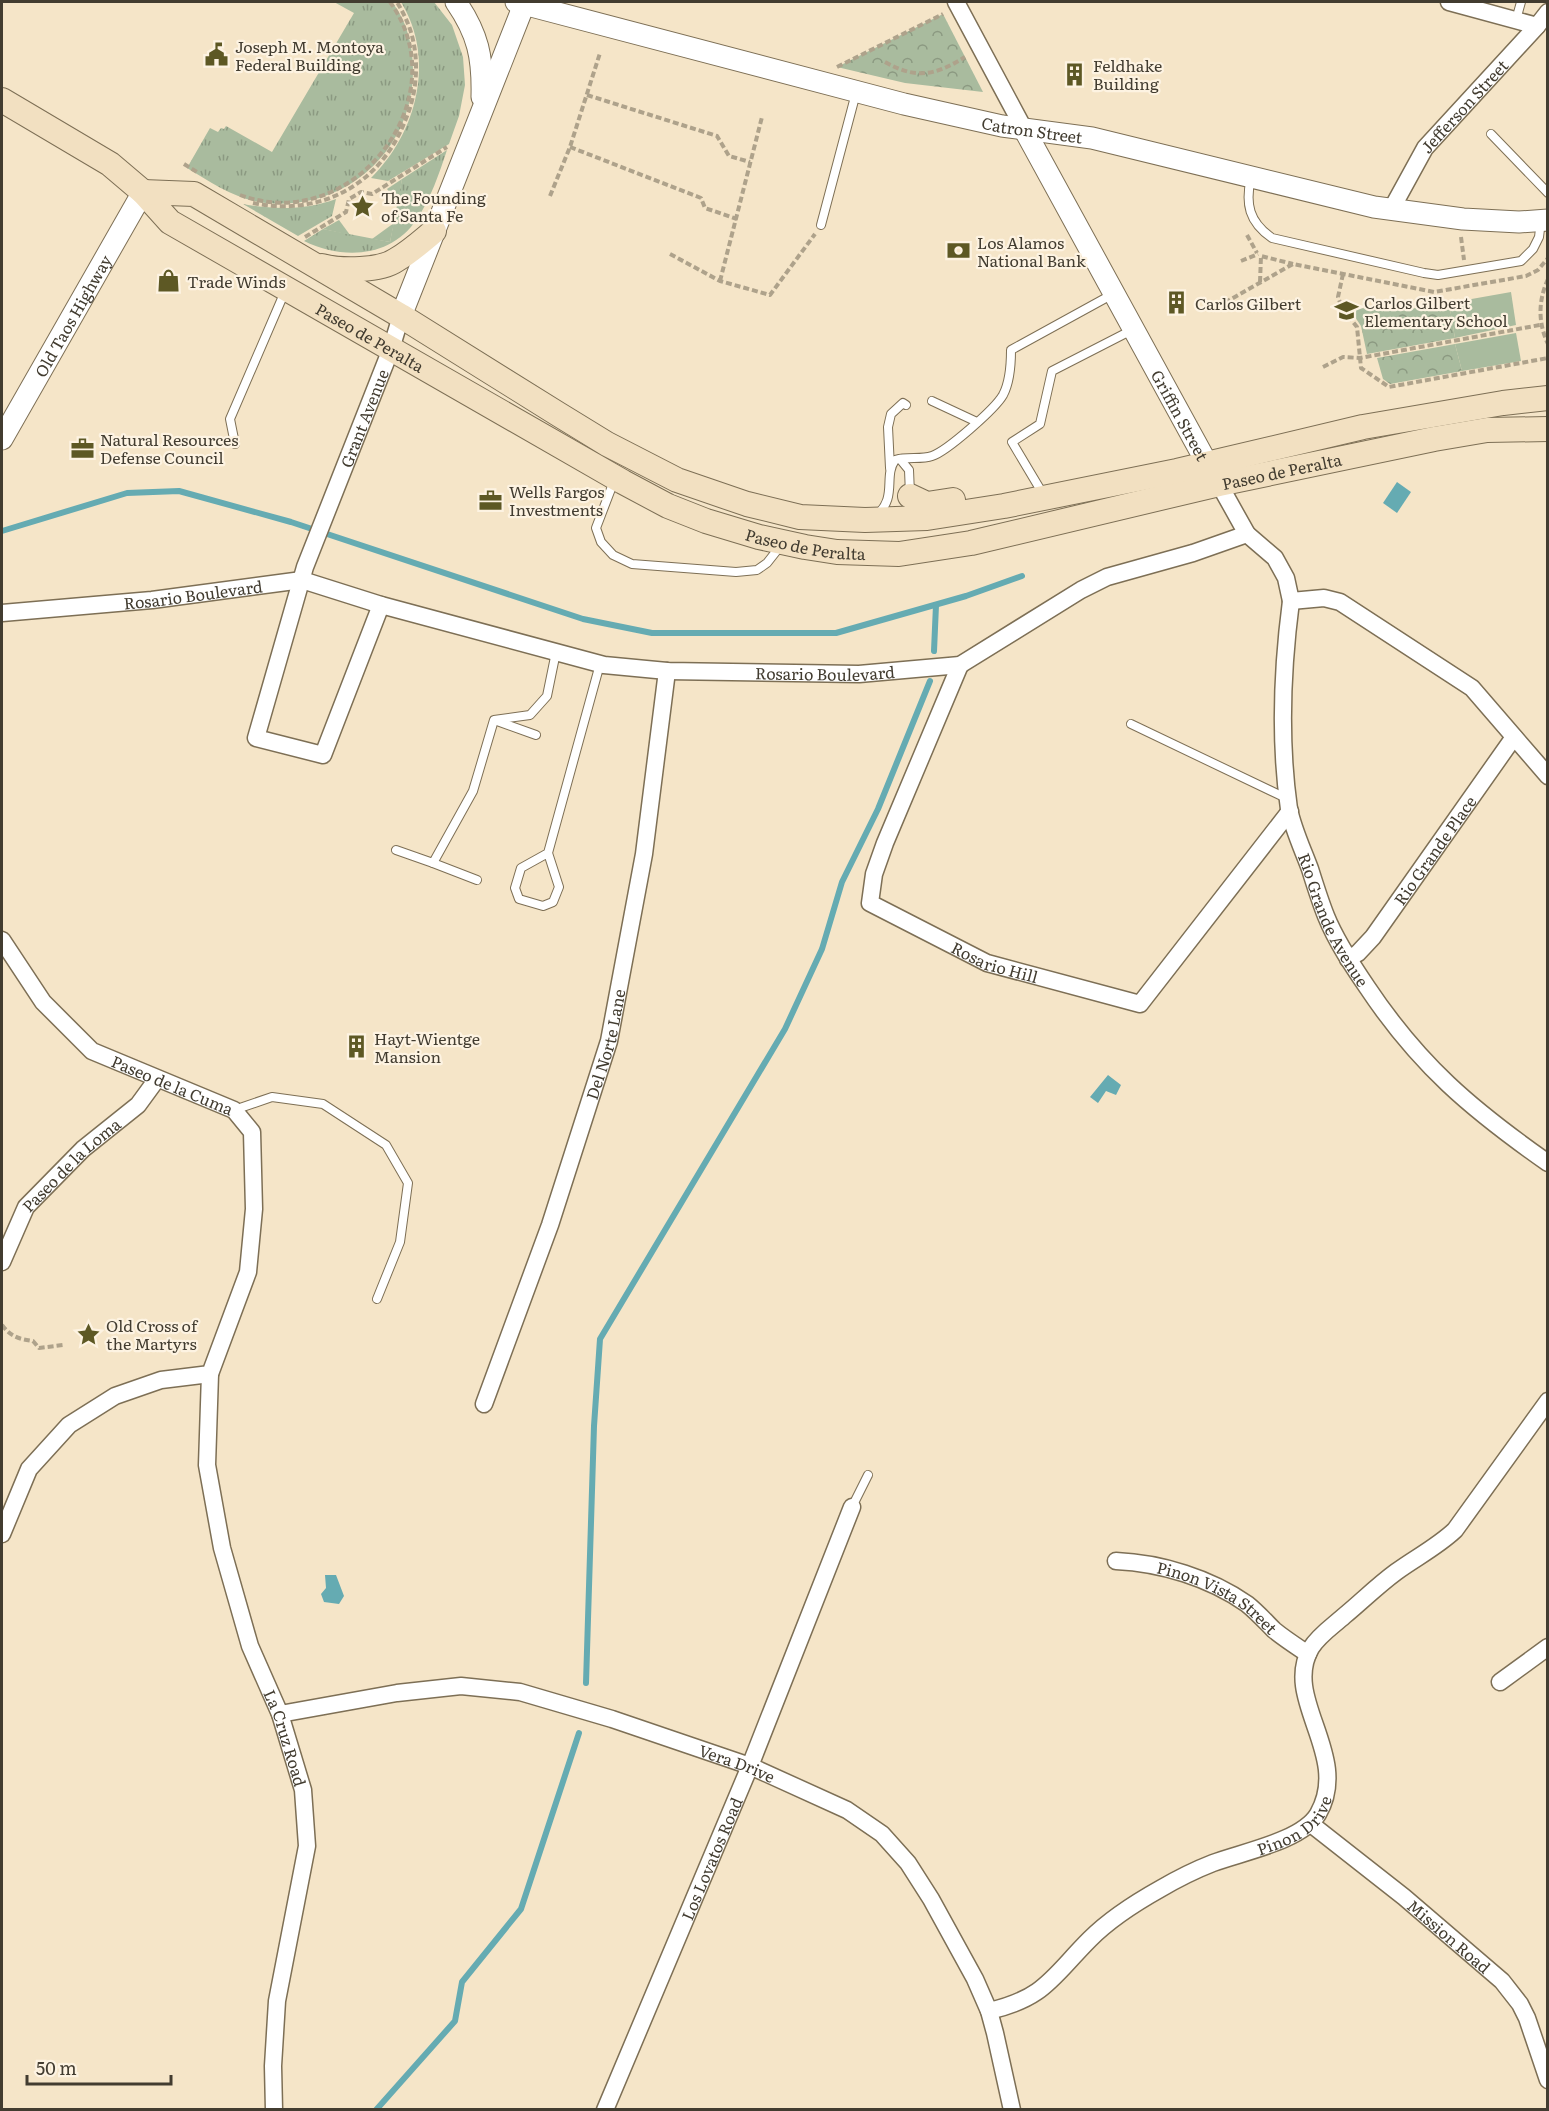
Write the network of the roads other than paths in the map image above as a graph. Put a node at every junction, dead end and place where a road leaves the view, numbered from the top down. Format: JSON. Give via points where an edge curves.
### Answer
{"nodes":[{"id":1,"x":456,"y":2,"type":"edge"},
{"id":2,"x":522,"y":2,"type":"edge"},
{"id":3,"x":956,"y":2,"type":"edge"},
{"id":4,"x":1449,"y":2,"type":"edge"},
{"id":5,"x":1521,"y":2,"type":"edge"},
{"id":6,"x":1548,"y":12,"type":"edge"},
{"id":7,"x":1516,"y":20,"type":"junction"},
{"id":8,"x":1537,"y":26,"type":"junction"},
{"id":9,"x":856,"y":93,"type":"junction"},
{"id":10,"x":2,"y":100,"type":"edge"},
{"id":11,"x":482,"y":110,"type":"junction"},
{"id":12,"x":1024,"y":129,"type":"junction"},
{"id":13,"x":1491,"y":134,"type":"dead end"},
{"id":14,"x":1251,"y":178,"type":"junction"},
{"id":15,"x":143,"y":192,"type":"junction"},
{"id":16,"x":1548,"y":193,"type":"edge"},
{"id":17,"x":1391,"y":210,"type":"junction"},
{"id":18,"x":1544,"y":220,"type":"edge"},
{"id":19,"x":821,"y":225,"type":"road end"},
{"id":20,"x":434,"y":231,"type":"junction"},
{"id":21,"x":303,"y":251,"type":"junction"},
{"id":22,"x":286,"y":289,"type":"junction"},
{"id":23,"x":1114,"y":293,"type":"junction"},
{"id":24,"x":401,"y":316,"type":"junction"},
{"id":25,"x":1133,"y":329,"type":"junction"},
{"id":26,"x":391,"y":349,"type":"junction"},
{"id":27,"x":1548,"y":398,"type":"edge"},
{"id":28,"x":932,"y":401,"type":"dead end"},
{"id":29,"x":906,"y":405,"type":"dead end"},
{"id":30,"x":977,"y":422,"type":"junction"},
{"id":31,"x":1548,"y":429,"type":"edge"},
{"id":32,"x":2,"y":439,"type":"edge"},
{"id":33,"x":235,"y":444,"type":"dead end"},
{"id":34,"x":900,"y":459,"type":"junction"},
{"id":35,"x":890,"y":468,"type":"junction"},
{"id":36,"x":1213,"y":474,"type":"junction"},
{"id":37,"x":616,"y":477,"type":"junction"},
{"id":38,"x":1045,"y":497,"type":"junction"},
{"id":39,"x":912,"y":507,"type":"junction"},
{"id":40,"x":870,"y":520,"type":"junction"},
{"id":41,"x":1247,"y":534,"type":"junction"},
{"id":42,"x":783,"y":542,"type":"junction"},
{"id":43,"x":304,"y":574,"type":"junction"},
{"id":44,"x":1291,"y":601,"type":"junction"},
{"id":45,"x":381,"y":605,"type":"junction"},
{"id":46,"x":2,"y":613,"type":"edge"},
{"id":47,"x":556,"y":652,"type":"junction"},
{"id":48,"x":600,"y":663,"type":"junction"},
{"id":49,"x":960,"y":665,"type":"junction"},
{"id":50,"x":667,"y":671,"type":"junction"},
{"id":51,"x":494,"y":720,"type":"junction"},
{"id":52,"x":1131,"y":724,"type":"dead end"},
{"id":53,"x":536,"y":735,"type":"dead end"},
{"id":54,"x":1514,"y":737,"type":"junction"},
{"id":55,"x":1548,"y":776,"type":"edge"},
{"id":56,"x":1289,"y":805,"type":"junction"},
{"id":57,"x":396,"y":850,"type":"dead end"},
{"id":58,"x":549,"y":853,"type":"junction"},
{"id":59,"x":433,"y":863,"type":"junction"},
{"id":60,"x":477,"y":879,"type":"dead end"},
{"id":61,"x":2,"y":940,"type":"edge"},
{"id":62,"x":1348,"y":959,"type":"junction"},
{"id":63,"x":157,"y":1079,"type":"junction"},
{"id":64,"x":234,"y":1110,"type":"junction"},
{"id":65,"x":1548,"y":1163,"type":"edge"},
{"id":66,"x":2,"y":1262,"type":"edge"},
{"id":67,"x":377,"y":1299,"type":"dead end"},
{"id":68,"x":210,"y":1374,"type":"junction"},
{"id":69,"x":1548,"y":1401,"type":"edge"},
{"id":70,"x":484,"y":1404,"type":"dead end"},
{"id":71,"x":868,"y":1475,"type":"dead end"},
{"id":72,"x":852,"y":1507,"type":"joint"},
{"id":73,"x":2,"y":1534,"type":"edge"},
{"id":74,"x":1116,"y":1561,"type":"dead end"},
{"id":75,"x":1548,"y":1647,"type":"edge"},
{"id":76,"x":1308,"y":1654,"type":"junction"},
{"id":77,"x":1500,"y":1682,"type":"dead end"},
{"id":78,"x":280,"y":1714,"type":"junction"},
{"id":79,"x":750,"y":1766,"type":"junction"},
{"id":80,"x":1311,"y":1824,"type":"junction"},
{"id":81,"x":989,"y":2011,"type":"junction"},
{"id":82,"x":1548,"y":2080,"type":"edge"},
{"id":83,"x":274,"y":2109,"type":"edge"},
{"id":84,"x":605,"y":2109,"type":"edge"},
{"id":85,"x":1012,"y":2109,"type":"edge"}],
"edges":[{"from":1,"to":11,"type":"street","via":[[477,40],[482,62]]},
{"from":2,"to":9,"type":"street","name":"Catron Street"},
{"from":2,"to":11,"type":"street","name":"Grant Avenue"},
{"from":3,"to":12,"type":"street","name":"Griffin Street"},
{"from":4,"to":7,"type":"street"},
{"from":5,"to":7,"type":"lane"},
{"from":6,"to":8,"type":"street","name":"Jefferson Street"},
{"from":7,"to":8,"type":"street"},
{"from":8,"to":17,"type":"street","name":"Jefferson Street","via":[[1425,148]]},
{"from":9,"to":12,"type":"street","name":"Catron Street"},
{"from":9,"to":19,"type":"lane"},
{"from":10,"to":15,"type":"main road","name":"Paseo de Peralta","via":[[110,164]]},
{"from":11,"to":20,"type":"street","name":"Grant Avenue"},
{"from":12,"to":14,"type":"street","name":"Catron Street","via":[[1092,138]]},
{"from":12,"to":23,"type":"street","name":"Griffin Street"},
{"from":13,"to":16,"type":"lane"},
{"from":14,"to":17,"type":"street","name":"Catron Street"},
{"from":14,"to":18,"type":"lane","via":[[1247,195],[1251,213],[1272,238],[1424,273],[1453,273],[1521,261],[1536,243]]},
{"from":15,"to":21,"type":"main road","name":"Paseo de Peralta","via":[[194,194]]},
{"from":15,"to":22,"type":"main road","name":"Paseo de Peralta","via":[[170,222]]},
{"from":15,"to":32,"type":"street","name":"Old Taos Highway"},
{"from":17,"to":18,"type":"street","name":"Catron Street","via":[[1492,221]]},
{"from":20,"to":21,"type":"main road","via":[[394,262],[376,266],[333,269]]},
{"from":20,"to":24,"type":"street","name":"Grant Avenue"},
{"from":21,"to":24,"type":"main road","name":"Paseo de Peralta"},
{"from":22,"to":26,"type":"main road","name":"Paseo de Peralta"},
{"from":22,"to":33,"type":"lane","via":[[230,419]]},
{"from":23,"to":25,"type":"street","name":"Griffin Street"},
{"from":23,"to":30,"type":"lane","via":[[1011,350],[1004,393]]},
{"from":24,"to":26,"type":"street","name":"Grant Avenue"},
{"from":24,"to":40,"type":"main road","name":"Paseo de Peralta","via":[[608,444],[677,480],[800,517]]},
{"from":25,"to":36,"type":"street","name":"Griffin Street"},
{"from":25,"to":38,"type":"lane","via":[[1053,371],[1040,424],[1012,442]]},
{"from":26,"to":37,"type":"main road","name":"Paseo de Peralta"},
{"from":26,"to":43,"type":"street","name":"Grant Avenue"},
{"from":27,"to":36,"type":"main road","name":"Paseo de Peralta","via":[[1363,427]]},
{"from":28,"to":30,"type":"lane"},
{"from":29,"to":35,"type":"lane","via":[[903,403],[891,414]]},
{"from":30,"to":34,"type":"lane","via":[[932,456]]},
{"from":31,"to":36,"type":"main road","name":"Paseo de Peralta","via":[[1487,430]]},
{"from":34,"to":35,"type":"lane"},
{"from":34,"to":39,"type":"lane","via":[[909,470]]},
{"from":35,"to":40,"type":"lane","via":[[889,497],[879,514]]},
{"from":36,"to":38,"type":"main road","name":"Paseo de Peralta"},
{"from":36,"to":41,"type":"street","name":"Griffin Street"},
{"from":36,"to":42,"type":"main road","name":"Paseo de Peralta","via":[[982,541],[899,554],[837,552]]},
{"from":37,"to":42,"type":"main road","name":"Paseo de Peralta","via":[[668,506],[706,521]]},
{"from":37,"to":42,"type":"lane","via":[[596,528],[601,542],[613,555],[632,564],[736,572],[757,570],[768,563]]},
{"from":38,"to":39,"type":"main road","name":"Paseo de Peralta","via":[[927,518]]},
{"from":39,"to":40,"type":"main road","name":"Paseo de Peralta"},
{"from":41,"to":44,"type":"street","name":"Griffin Street","via":[[1275,558],[1286,578]]},
{"from":41,"to":49,"type":"street","name":"Rosario Boulevard","via":[[1107,578]]},
{"from":43,"to":45,"type":"street","name":"Rosario Boulevard"},
{"from":43,"to":45,"type":"street","name":"Grant Avenue","via":[[256,738],[323,755]]},
{"from":43,"to":46,"type":"street","name":"Rosario Boulevard","via":[[153,600]]},
{"from":44,"to":54,"type":"street","via":[[1324,597],[1368,619],[1472,688]]},
{"from":44,"to":56,"type":"street","name":"Rio Grande Avenue","via":[[1283,663],[1282,721]]},
{"from":45,"to":47,"type":"street","name":"Rosario Boulevard"},
{"from":47,"to":48,"type":"street","name":"Rosario Boulevard"},
{"from":47,"to":51,"type":"lane","via":[[547,696],[530,715]]},
{"from":48,"to":50,"type":"street","name":"Rosario Boulevard"},
{"from":48,"to":58,"type":"lane"},
{"from":49,"to":50,"type":"street","name":"Rosario Boulevard","via":[[859,674]]},
{"from":49,"to":56,"type":"street","name":"Rosario Hill","via":[[885,843],[874,874],[870,903],[987,963],[1140,1004]]},
{"from":50,"to":70,"type":"street","name":"Del Norte Lane","via":[[644,854],[609,1041],[550,1225]]},
{"from":51,"to":53,"type":"lane"},
{"from":51,"to":59,"type":"lane","via":[[473,790]]},
{"from":52,"to":56,"type":"lane"},
{"from":54,"to":55,"type":"street"},
{"from":54,"to":62,"type":"street","name":"Rio Grande Place","via":[[1373,937]]},
{"from":56,"to":62,"type":"street","name":"Rio Grande Avenue","via":[[1327,918]]},
{"from":57,"to":59,"type":"lane"},
{"from":58,"to":58,"type":"lane","via":[[559,887],[553,902],[543,906],[519,899],[515,888],[521,868]]},
{"from":59,"to":60,"type":"lane"},
{"from":61,"to":63,"type":"street","name":"Paseo de la Cuma","via":[[43,1002],[92,1051]]},
{"from":62,"to":65,"type":"street","name":"Rio Grande Avenue","via":[[1394,1026],[1429,1067],[1488,1120]]},
{"from":63,"to":64,"type":"street","name":"Paseo de la Cuma"},
{"from":63,"to":66,"type":"street","name":"Paseo de la Loma","via":[[138,1105],[83,1149],[26,1207]]},
{"from":64,"to":67,"type":"lane","via":[[272,1097],[322,1104],[386,1144],[408,1183],[400,1242]]},
{"from":64,"to":68,"type":"street","name":"Paseo de la Cuma","via":[[252,1132],[254,1209],[248,1272]]},
{"from":68,"to":73,"type":"street","via":[[161,1380],[115,1396],[69,1425],[29,1469]]},
{"from":68,"to":78,"type":"street","name":"La Cruz Road","via":[[207,1465],[222,1548],[250,1646]]},
{"from":69,"to":76,"type":"street","via":[[1455,1530],[1383,1582],[1318,1639]]},
{"from":71,"to":72,"type":"lane"},
{"from":72,"to":79,"type":"street","name":"Los Lovatos Road"},
{"from":74,"to":76,"type":"street","name":"Pinon Vista Street","via":[[1175,1572],[1212,1585],[1245,1603]]},
{"from":75,"to":77,"type":"street"},
{"from":76,"to":80,"type":"street","name":"Pinon Drive","via":[[1304,1683],[1328,1771],[1322,1805]]},
{"from":78,"to":79,"type":"street","name":"Vera Drive","via":[[461,1686],[520,1692]]},
{"from":78,"to":83,"type":"street","name":"La Cruz Road","via":[[303,1790],[307,1846],[277,2001]]},
{"from":79,"to":81,"type":"street","name":"Vera Drive","via":[[847,1810],[896,1848],[931,1899]]},
{"from":79,"to":84,"type":"street","name":"Los Lovatos Road"},
{"from":80,"to":81,"type":"street","name":"Pinon Drive","via":[[1288,1838],[1212,1864],[1160,1889],[1104,1927],[1043,1989],[1017,2003]]},
{"from":80,"to":82,"type":"street","name":"Mission Road","via":[[1404,1897],[1502,1982],[1527,2018]]},
{"from":81,"to":85,"type":"street","name":"Vera Drive"}]}
